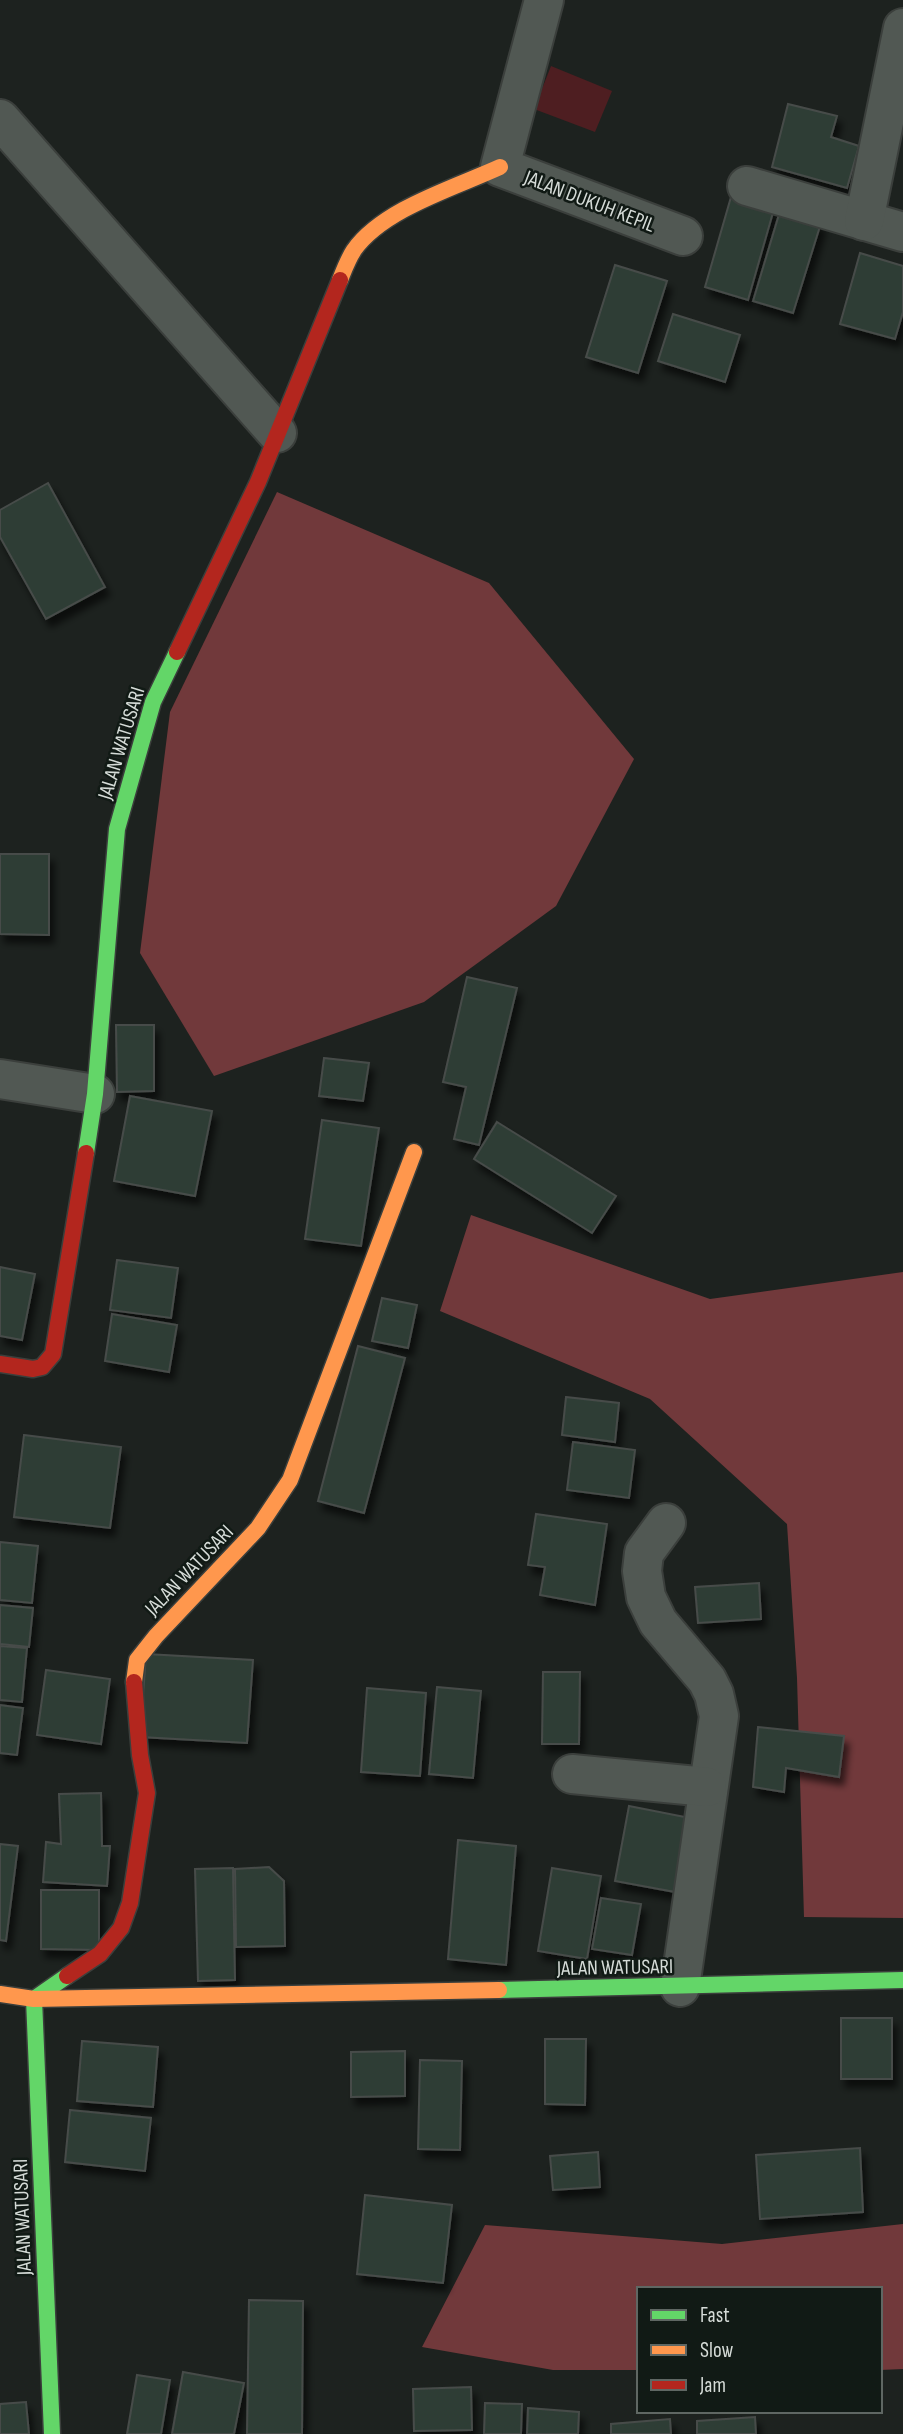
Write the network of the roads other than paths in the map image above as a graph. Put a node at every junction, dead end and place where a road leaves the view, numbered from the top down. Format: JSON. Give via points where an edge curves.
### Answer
{"nodes":[{"id":1,"x":544,"y":0,"type":"edge"},
{"id":2,"x":903,"y":28,"type":"edge"},
{"id":3,"x":4,"y":129,"type":"edge"},
{"id":4,"x":500,"y":167,"type":"junction"},
{"id":5,"x":747,"y":186,"type":"dead end"},
{"id":6,"x":864,"y":221,"type":"junction"},
{"id":7,"x":903,"y":232,"type":"edge"},
{"id":8,"x":683,"y":236,"type":"dead end"},
{"id":9,"x":277,"y":433,"type":"junction"},
{"id":10,"x":0,"y":1079,"type":"edge"},
{"id":11,"x":95,"y":1094,"type":"junction"},
{"id":12,"x":414,"y":1152,"type":"dead end"},
{"id":13,"x":0,"y":1364,"type":"edge"},
{"id":14,"x":666,"y":1523,"type":"dead end"},
{"id":15,"x":572,"y":1774,"type":"dead end"},
{"id":16,"x":707,"y":1787,"type":"junction"},
{"id":17,"x":903,"y":1980,"type":"edge"},
{"id":18,"x":680,"y":1987,"type":"junction"},
{"id":19,"x":0,"y":1994,"type":"edge"},
{"id":20,"x":34,"y":1999,"type":"junction"},
{"id":21,"x":51,"y":2434,"type":"edge"}],
"edges":[{"from":1,"to":4,"type":"street","name":"JALAN DUKUH KEPIL"},
{"from":2,"to":6,"type":"street"},
{"from":3,"to":9,"type":"street"},
{"from":4,"to":8,"type":"street","name":"JALAN DUKUH KEPIL"},
{"from":4,"to":9,"type":"street","name":"JALAN WATUSARI","via":[[388,218],[352,252]]},
{"from":5,"to":6,"type":"street"},
{"from":6,"to":7,"type":"street"},
{"from":9,"to":11,"type":"street","name":"JALAN WATUSARI","via":[[153,702],[117,829]]},
{"from":10,"to":11,"type":"street"},
{"from":11,"to":13,"type":"street","name":"JALAN WATUSARI","via":[[52,1354],[42,1367],[33,1369]]},
{"from":12,"to":20,"type":"street","name":"JALAN WATUSARI","via":[[290,1480],[258,1528],[137,1660],[134,1684],[147,1793],[130,1903],[121,1928],[100,1954]]},
{"from":14,"to":16,"type":"street","via":[[644,1553],[642,1572],[646,1597],[658,1622],[714,1694],[719,1716]]},
{"from":15,"to":16,"type":"street"},
{"from":16,"to":18,"type":"street"},
{"from":17,"to":18,"type":"street","name":"JALAN WATUSARI"},
{"from":18,"to":20,"type":"street","name":"JALAN WATUSARI"},
{"from":19,"to":20,"type":"street","name":"JALAN WATUSARI"},
{"from":20,"to":21,"type":"street","name":"JALAN WATUSARI"}]}
